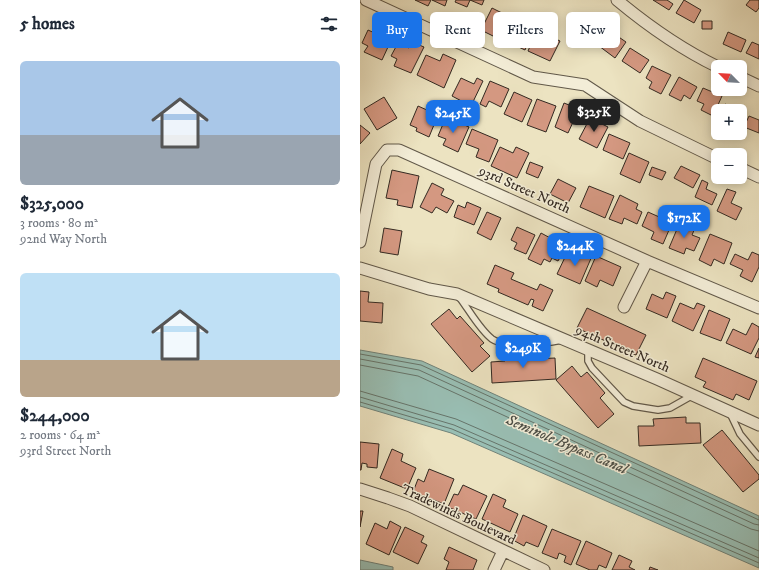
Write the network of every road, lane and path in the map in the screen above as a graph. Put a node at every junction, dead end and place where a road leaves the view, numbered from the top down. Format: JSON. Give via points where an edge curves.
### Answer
{"nodes":[{"id":1,"x":366,"y":0,"type":"edge"},
{"id":2,"x":617,"y":0,"type":"edge"},
{"id":3,"x":711,"y":64,"type":"edge"},
{"id":4,"x":747,"y":80,"type":"edge"},
{"id":5,"x":759,"y":86,"type":"edge"},
{"id":6,"x":711,"y":156,"type":"edge"},
{"id":7,"x":747,"y":171,"type":"edge"},
{"id":8,"x":759,"y":177,"type":"edge"},
{"id":9,"x":360,"y":242,"type":"edge"},
{"id":10,"x":647,"y":261,"type":"junction"},
{"id":11,"x":360,"y":268,"type":"edge"},
{"id":12,"x":457,"y":294,"type":"junction"},
{"id":13,"x":624,"y":307,"type":"dead end"},
{"id":14,"x":759,"y":308,"type":"edge"},
{"id":15,"x":564,"y":340,"type":"junction"},
{"id":16,"x":588,"y":350,"type":"junction"},
{"id":17,"x":693,"y":395,"type":"junction"},
{"id":18,"x":729,"y":411,"type":"junction"},
{"id":19,"x":759,"y":425,"type":"edge"},
{"id":20,"x":759,"y":457,"type":"edge"},
{"id":21,"x":360,"y":489,"type":"edge"},
{"id":22,"x":503,"y":551,"type":"junction"},
{"id":23,"x":494,"y":570,"type":"edge"},
{"id":24,"x":544,"y":570,"type":"edge"}],
"edges":[{"from":1,"to":6,"type":"street","via":[[533,77],[585,85],[640,120]]},
{"from":2,"to":3,"type":"street","via":[[699,58]]},
{"from":4,"to":5,"type":"street"},
{"from":7,"to":8,"type":"street"},
{"from":9,"to":10,"type":"street","name":"93rd Street North","via":[[376,164],[387,150],[399,150]]},
{"from":10,"to":13,"type":"street"},
{"from":10,"to":14,"type":"street","name":"93rd Street North"},
{"from":11,"to":12,"type":"street","name":"94th Street North","via":[[429,289]]},
{"from":12,"to":15,"type":"street","name":"94th Street North"},
{"from":12,"to":15,"type":"lane","via":[[493,340],[503,344],[540,344]]},
{"from":15,"to":16,"type":"street","name":"94th Street North"},
{"from":16,"to":17,"type":"street","name":"94th Street North"},
{"from":16,"to":17,"type":"lane","via":[[588,360],[592,368],[624,402],[633,406],[658,410],[670,408]]},
{"from":17,"to":18,"type":"street","name":"94th Street North"},
{"from":18,"to":19,"type":"street","name":"94th Street North"},
{"from":18,"to":20,"type":"lane","via":[[740,434]]},
{"from":21,"to":22,"type":"street","name":"Tradewinds Boulevard","via":[[410,506]]},
{"from":22,"to":23,"type":"street"},
{"from":22,"to":24,"type":"street","name":"Tradewinds Boulevard"}]}
